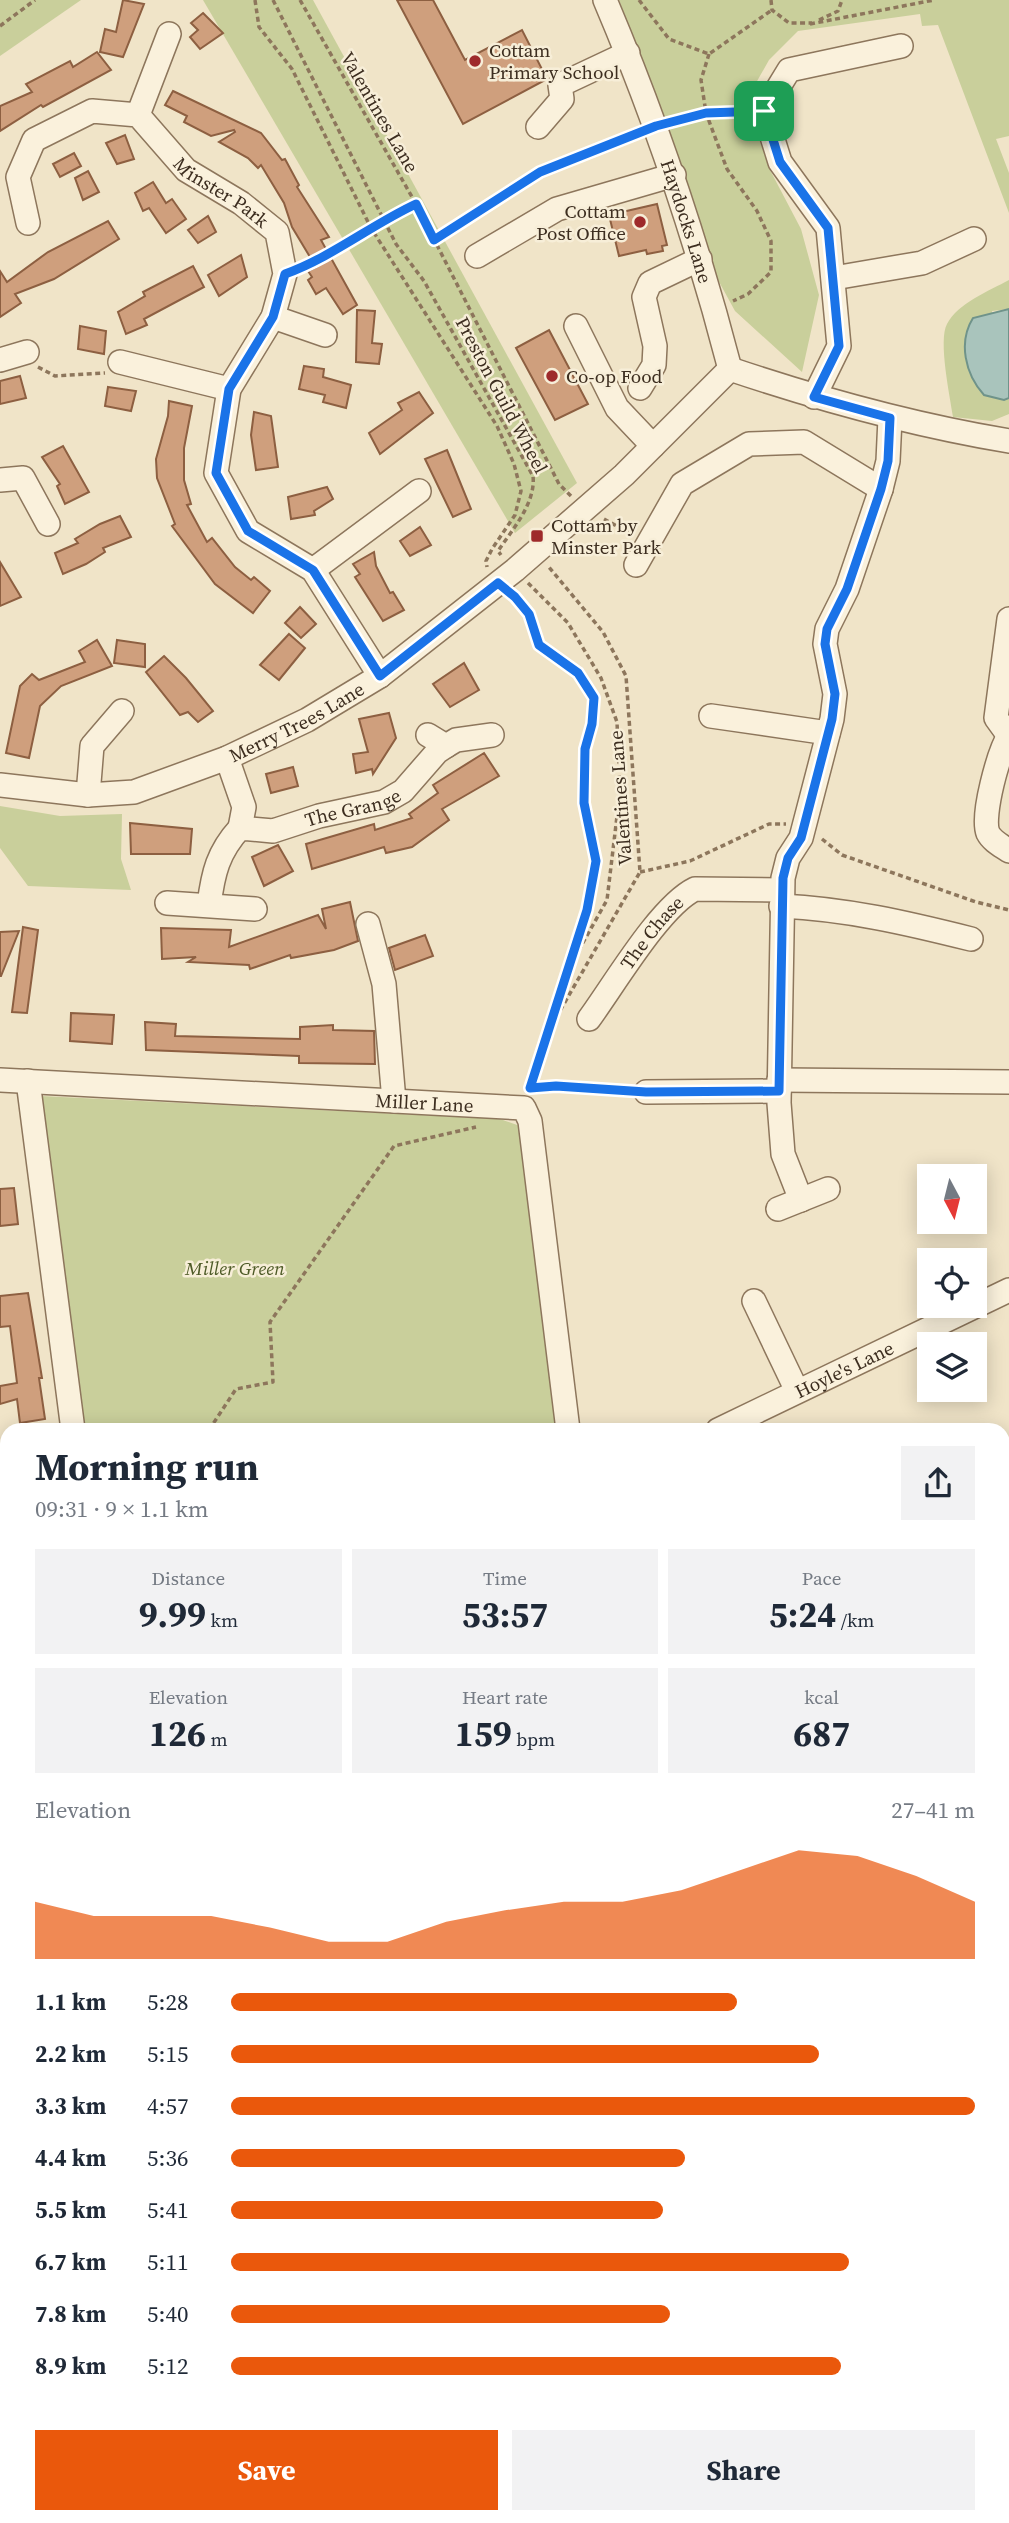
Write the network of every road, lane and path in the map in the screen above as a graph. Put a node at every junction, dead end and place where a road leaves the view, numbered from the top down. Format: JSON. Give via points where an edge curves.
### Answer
{"nodes":[{"id":1,"x":35,"y":0,"type":"edge"},
{"id":2,"x":255,"y":0,"type":"edge"},
{"id":3,"x":273,"y":0,"type":"edge"},
{"id":4,"x":300,"y":0,"type":"edge"},
{"id":5,"x":605,"y":0,"type":"edge"},
{"id":6,"x":639,"y":0,"type":"edge"},
{"id":7,"x":771,"y":0,"type":"edge"},
{"id":8,"x":842,"y":0,"type":"edge"},
{"id":9,"x":934,"y":0,"type":"edge"},
{"id":10,"x":772,"y":10,"type":"junction"},
{"id":11,"x":810,"y":24,"type":"junction"},
{"id":12,"x":0,"y":26,"type":"edge"},
{"id":13,"x":169,"y":34,"type":"dead end"},
{"id":14,"x":901,"y":46,"type":"dead end"},
{"id":15,"x":628,"y":54,"type":"junction"},
{"id":16,"x":709,"y":54,"type":"junction"},
{"id":17,"x":764,"y":111,"type":"junction"},
{"id":18,"x":706,"y":113,"type":"junction"},
{"id":19,"x":138,"y":115,"type":"junction"},
{"id":20,"x":656,"y":126,"type":"junction"},
{"id":21,"x":538,"y":127,"type":"dead end"},
{"id":22,"x":674,"y":175,"type":"junction"},
{"id":23,"x":416,"y":204,"type":"junction"},
{"id":24,"x":384,"y":219,"type":"junction"},
{"id":25,"x":28,"y":223,"type":"dead end"},
{"id":26,"x":371,"y":228,"type":"junction"},
{"id":27,"x":434,"y":240,"type":"junction"},
{"id":28,"x":974,"y":240,"type":"dead end"},
{"id":29,"x":477,"y":256,"type":"dead end"},
{"id":30,"x":700,"y":259,"type":"junction"},
{"id":31,"x":285,"y":274,"type":"junction"},
{"id":32,"x":834,"y":278,"type":"junction"},
{"id":33,"x":714,"y":309,"type":"junction"},
{"id":34,"x":273,"y":317,"type":"junction"},
{"id":35,"x":576,"y":326,"type":"dead end"},
{"id":36,"x":325,"y":335,"type":"dead end"},
{"id":37,"x":27,"y":352,"type":"joint"},
{"id":38,"x":0,"y":360,"type":"edge"},
{"id":39,"x":120,"y":362,"type":"joint"},
{"id":40,"x":730,"y":369,"type":"junction"},
{"id":41,"x":640,"y":388,"type":"dead end"},
{"id":42,"x":229,"y":389,"type":"junction"},
{"id":43,"x":814,"y":397,"type":"junction"},
{"id":44,"x":890,"y":418,"type":"junction"},
{"id":45,"x":1009,"y":441,"type":"edge"},
{"id":46,"x":653,"y":446,"type":"junction"},
{"id":47,"x":0,"y":480,"type":"edge"},
{"id":48,"x":881,"y":489,"type":"junction"},
{"id":49,"x":419,"y":491,"type":"dead end"},
{"id":50,"x":573,"y":497,"type":"dead end"},
{"id":51,"x":602,"y":518,"type":"dead end"},
{"id":52,"x":48,"y":524,"type":"dead end"},
{"id":53,"x":648,"y":543,"type":"junction"},
{"id":54,"x":636,"y":565,"type":"dead end"},
{"id":55,"x":548,"y":567,"type":"dead end"},
{"id":56,"x":313,"y":570,"type":"junction"},
{"id":57,"x":506,"y":577,"type":"junction"},
{"id":58,"x":1009,"y":619,"type":"edge"},
{"id":59,"x":380,"y":676,"type":"junction"},
{"id":60,"x":122,"y":711,"type":"dead end"},
{"id":61,"x":711,"y":716,"type":"dead end"},
{"id":62,"x":828,"y":733,"type":"junction"},
{"id":63,"x":492,"y":735,"type":"dead end"},
{"id":64,"x":1009,"y":736,"type":"edge"},
{"id":65,"x":227,"y":758,"type":"junction"},
{"id":66,"x":0,"y":785,"type":"edge"},
{"id":67,"x":88,"y":795,"type":"junction"},
{"id":68,"x":804,"y":823,"type":"junction"},
{"id":69,"x":240,"y":828,"type":"junction"},
{"id":70,"x":1009,"y":851,"type":"edge"},
{"id":71,"x":640,"y":872,"type":"junction"},
{"id":72,"x":782,"y":898,"type":"junction"},
{"id":73,"x":167,"y":903,"type":"dead end"},
{"id":74,"x":209,"y":905,"type":"junction"},
{"id":75,"x":255,"y":909,"type":"dead end"},
{"id":76,"x":1009,"y":910,"type":"edge"},
{"id":77,"x":368,"y":924,"type":"dead end"},
{"id":78,"x":971,"y":939,"type":"dead end"},
{"id":79,"x":567,"y":971,"type":"junction"},
{"id":80,"x":589,"y":1019,"type":"dead end"},
{"id":81,"x":546,"y":1035,"type":"junction"},
{"id":82,"x":0,"y":1080,"type":"edge"},
{"id":83,"x":27,"y":1081,"type":"junction"},
{"id":84,"x":1009,"y":1082,"type":"edge"},
{"id":85,"x":779,"y":1085,"type":"junction"},
{"id":86,"x":646,"y":1092,"type":"joint"},
{"id":87,"x":527,"y":1098,"type":"junction"},
{"id":88,"x":394,"y":1101,"type":"junction"},
{"id":89,"x":482,"y":1126,"type":"dead end"},
{"id":90,"x":828,"y":1189,"type":"dead end"},
{"id":91,"x":801,"y":1200,"type":"junction"},
{"id":92,"x":778,"y":1209,"type":"dead end"},
{"id":93,"x":1009,"y":1290,"type":"edge"},
{"id":94,"x":754,"y":1301,"type":"dead end"},
{"id":95,"x":796,"y":1391,"type":"junction"},
{"id":96,"x":72,"y":1423,"type":"edge"},
{"id":97,"x":214,"y":1423,"type":"edge"},
{"id":98,"x":567,"y":1423,"type":"edge"},
{"id":99,"x":732,"y":1423,"type":"edge"}],
"edges":[{"from":1,"to":12,"type":"path"},
{"from":2,"to":26,"type":"path","via":[[259,27],[292,69]]},
{"from":3,"to":24,"type":"path","name":"Preston Guild Wheel"},
{"from":4,"to":23,"type":"path","name":"Valentines Lane"},
{"from":5,"to":15,"type":"street","name":"Haydocks Lane"},
{"from":6,"to":16,"type":"path","via":[[669,39]]},
{"from":7,"to":10,"type":"path"},
{"from":8,"to":11,"type":"path","via":[[838,12]]},
{"from":9,"to":11,"type":"path"},
{"from":10,"to":11,"type":"path","via":[[789,23]]},
{"from":10,"to":16,"type":"path"},
{"from":13,"to":19,"type":"street"},
{"from":14,"to":17,"type":"street","via":[[789,70]]},
{"from":15,"to":20,"type":"street","name":"Haydocks Lane"},
{"from":15,"to":21,"type":"street","via":[[560,85],[562,99]]},
{"from":16,"to":18,"type":"path","via":[[701,80]]},
{"from":17,"to":18,"type":"path"},
{"from":17,"to":32,"type":"street","via":[[780,162],[828,228]]},
{"from":18,"to":20,"type":"path"},
{"from":18,"to":33,"type":"path","via":[[727,169],[757,211],[771,241],[771,272],[748,294]]},
{"from":19,"to":25,"type":"street","via":[[92,111],[34,140],[18,177]]},
{"from":19,"to":31,"type":"street","name":"Minster Park","via":[[186,170],[241,203],[276,232]]},
{"from":20,"to":22,"type":"street","name":"Haydocks Lane"},
{"from":20,"to":27,"type":"path","via":[[540,172]]},
{"from":22,"to":29,"type":"street","via":[[557,209]]},
{"from":22,"to":30,"type":"street","name":"Haydocks Lane"},
{"from":23,"to":24,"type":"path"},
{"from":23,"to":27,"type":"path","name":"Valentines Lane"},
{"from":24,"to":26,"type":"path"},
{"from":24,"to":57,"type":"path","name":"Preston Guild Wheel","via":[[424,281],[533,476],[529,499],[498,551]]},
{"from":26,"to":31,"type":"path","via":[[310,265]]},
{"from":26,"to":57,"type":"path","via":[[497,426],[514,464],[521,491],[515,515],[486,561],[488,572]]},
{"from":27,"to":50,"type":"path","name":"Valentines Lane","via":[[559,484]]},
{"from":28,"to":32,"type":"street","via":[[922,263]]},
{"from":30,"to":33,"type":"street","name":"Haydocks Lane"},
{"from":30,"to":41,"type":"street","via":[[650,283],[644,298],[655,346],[654,365]]},
{"from":31,"to":34,"type":"street","name":"Minster Park"},
{"from":32,"to":43,"type":"street","via":[[839,346]]},
{"from":33,"to":40,"type":"street","name":"Haydocks Lane"},
{"from":34,"to":36,"type":"street"},
{"from":34,"to":42,"type":"street","name":"Minster Park"},
{"from":35,"to":46,"type":"street","via":[[617,408]]},
{"from":37,"to":38,"type":"street"},
{"from":37,"to":39,"type":"path","via":[[38,369],[55,376],[111,372]]},
{"from":39,"to":42,"type":"street"},
{"from":40,"to":43,"type":"street"},
{"from":40,"to":46,"type":"street","name":"Merry Trees Lane"},
{"from":42,"to":56,"type":"street","name":"Minster Park","via":[[216,473],[248,531]]},
{"from":43,"to":44,"type":"street"},
{"from":44,"to":45,"type":"street"},
{"from":44,"to":48,"type":"street"},
{"from":46,"to":57,"type":"street","name":"Merry Trees Lane"},
{"from":47,"to":52,"type":"street","via":[[23,478]]},
{"from":48,"to":53,"type":"street","via":[[804,442],[749,444],[682,484]]},
{"from":48,"to":62,"type":"street","via":[[847,589],[827,629],[825,644],[835,694]]},
{"from":49,"to":56,"type":"street"},
{"from":51,"to":53,"type":"path"},
{"from":53,"to":54,"type":"street"},
{"from":55,"to":71,"type":"path","name":"Valentines Lane","via":[[603,632],[626,676]]},
{"from":56,"to":59,"type":"street","name":"Minster Park"},
{"from":57,"to":59,"type":"street","name":"Merry Trees Lane"},
{"from":57,"to":79,"type":"path","via":[[529,614],[539,645],[578,673],[594,698],[585,749],[584,803],[596,861],[587,910]]},
{"from":57,"to":79,"type":"path","name":"Preston Guild Wheel","via":[[568,623],[601,678],[617,722],[620,791],[607,900]]},
{"from":58,"to":64,"type":"street","via":[[996,718]]},
{"from":59,"to":65,"type":"street","name":"Merry Trees Lane","via":[[307,720]]},
{"from":60,"to":67,"type":"street","via":[[92,746]]},
{"from":61,"to":62,"type":"street"},
{"from":62,"to":68,"type":"street"},
{"from":63,"to":69,"type":"street","name":"The Grange","via":[[437,740],[403,791],[384,802],[273,831]]},
{"from":64,"to":70,"type":"street","via":[[999,756],[986,824],[994,841]]},
{"from":65,"to":67,"type":"street","name":"Merry Trees Lane","via":[[134,792]]},
{"from":65,"to":69,"type":"street","via":[[244,807]]},
{"from":66,"to":67,"type":"street","name":"Merry Trees Lane"},
{"from":68,"to":71,"type":"path","via":[[769,824],[690,861]]},
{"from":68,"to":72,"type":"street","via":[[801,838],[788,858]]},
{"from":68,"to":76,"type":"path","via":[[842,855]]},
{"from":69,"to":74,"type":"street","via":[[213,869]]},
{"from":71,"to":81,"type":"path","name":"Valentines Lane"},
{"from":72,"to":78,"type":"street","name":"The Chase"},
{"from":72,"to":80,"type":"street","name":"The Chase","via":[[695,889],[686,894],[662,918]]},
{"from":72,"to":85,"type":"street"},
{"from":73,"to":74,"type":"street"},
{"from":74,"to":75,"type":"street"},
{"from":77,"to":88,"type":"street","via":[[384,984]]},
{"from":79,"to":81,"type":"path","name":"Preston Guild Wheel"},
{"from":81,"to":87,"type":"path","name":"Valentines Lane"},
{"from":82,"to":83,"type":"street","name":"Miller Lane"},
{"from":83,"to":88,"type":"street","name":"Miller Lane"},
{"from":83,"to":96,"type":"street"},
{"from":84,"to":85,"type":"street"},
{"from":85,"to":86,"type":"street"},
{"from":85,"to":91,"type":"street","via":[[783,1154]]},
{"from":86,"to":87,"type":"path","via":[[556,1086]]},
{"from":87,"to":88,"type":"street","name":"Miller Lane"},
{"from":87,"to":98,"type":"street"},
{"from":89,"to":97,"type":"path","via":[[394,1146],[270,1322],[273,1382],[236,1390]]},
{"from":90,"to":91,"type":"street"},
{"from":91,"to":92,"type":"street"},
{"from":93,"to":95,"type":"street","name":"Hoyle's Lane"},
{"from":94,"to":95,"type":"street"},
{"from":95,"to":99,"type":"street","name":"Hoyle's Lane"}]}
